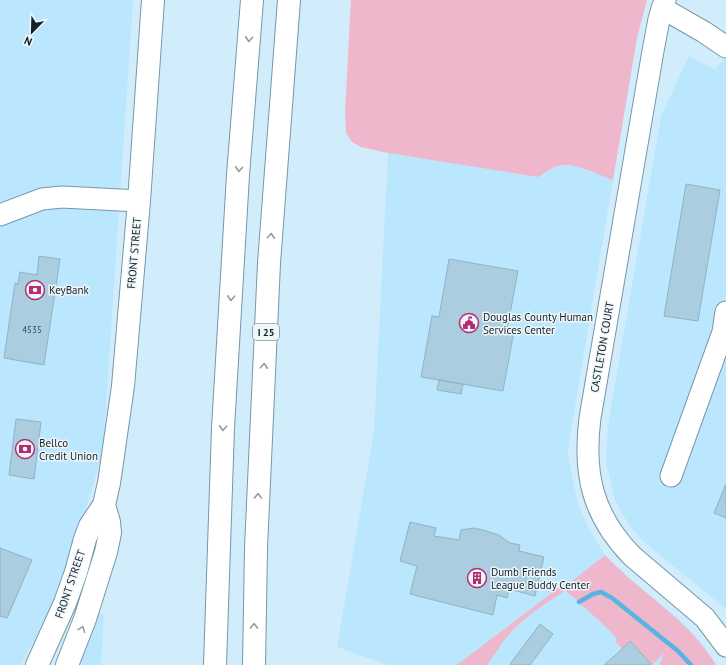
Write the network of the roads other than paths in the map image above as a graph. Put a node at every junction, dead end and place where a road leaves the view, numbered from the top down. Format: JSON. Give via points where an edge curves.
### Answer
{"nodes":[{"id":1,"x":152,"y":0,"type":"edge"},
{"id":2,"x":252,"y":0,"type":"edge"},
{"id":3,"x":289,"y":0,"type":"edge"},
{"id":4,"x":663,"y":4,"type":"edge"},
{"id":5,"x":726,"y":47,"type":"edge"},
{"id":6,"x":139,"y":201,"type":"junction"},
{"id":7,"x":0,"y":215,"type":"edge"},
{"id":8,"x":726,"y":312,"type":"edge"},
{"id":9,"x":671,"y":476,"type":"dead end"},
{"id":10,"x":104,"y":505,"type":"junction"},
{"id":11,"x":726,"y":646,"type":"edge"},
{"id":12,"x":37,"y":665,"type":"edge"},
{"id":13,"x":67,"y":665,"type":"edge"},
{"id":14,"x":215,"y":665,"type":"edge"},
{"id":15,"x":254,"y":665,"type":"edge"}],
"edges":[{"from":1,"to":6,"type":"main road","name":"FRONT STREET"},
{"from":2,"to":14,"type":"main road","one_way":true,"via":[[238,175],[223,428]]},
{"from":15,"to":3,"type":"main road","number":"I 25","one_way":true,"via":[[256,548],[269,263]]},
{"from":4,"to":5,"type":"street"},
{"from":4,"to":11,"type":"street","name":"CASTLETON COURT","via":[[590,418],[588,470],[591,487],[604,522],[618,541],[704,618]]},
{"from":6,"to":7,"type":"street","via":[[62,196],[42,199]]},
{"from":6,"to":10,"type":"main road","name":"FRONT STREET","via":[[123,386]]},
{"from":8,"to":9,"type":"street","via":[[723,332]]},
{"from":10,"to":12,"type":"main road","name":"FRONT STREET","via":[[90,526],[65,603]]},
{"from":13,"to":10,"type":"main road","name":"FRONT STREET","one_way":true,"via":[[86,619],[106,552],[110,534]]}]}
